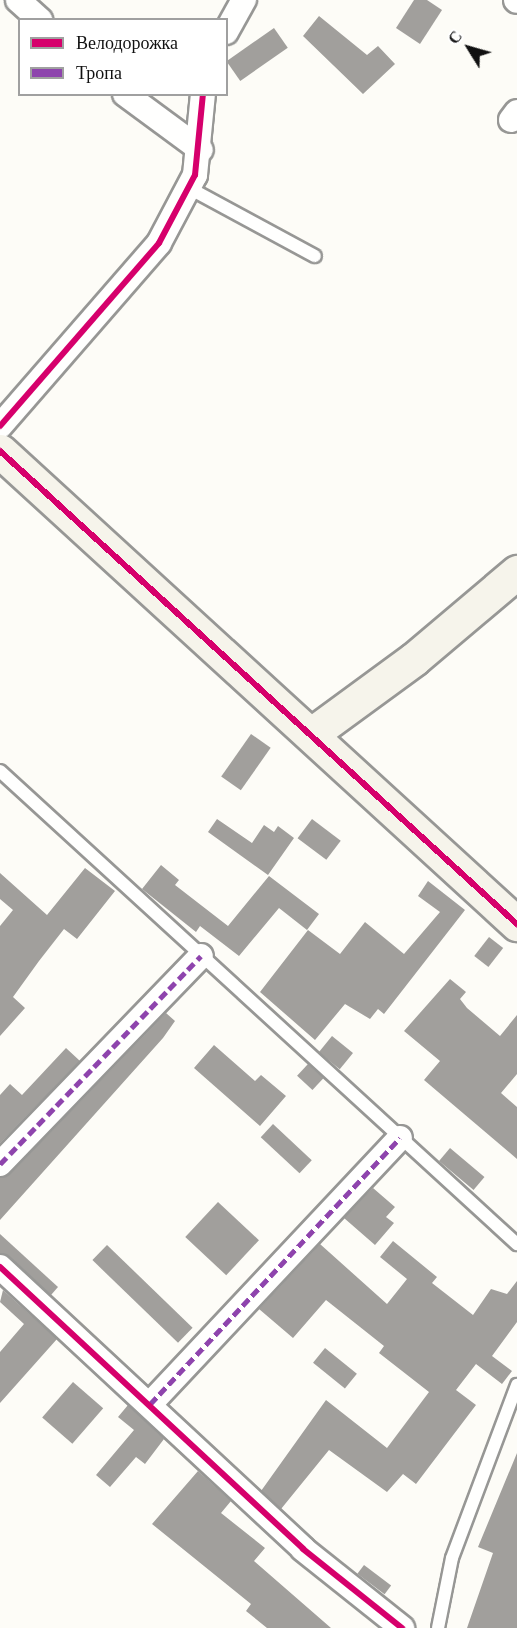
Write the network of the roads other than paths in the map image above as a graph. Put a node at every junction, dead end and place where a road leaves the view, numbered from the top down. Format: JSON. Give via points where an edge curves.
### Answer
{"nodes":[{"id":1,"x":18,"y":0,"type":"edge"},
{"id":2,"x":244,"y":0,"type":"edge"},
{"id":3,"x":38,"y":18,"type":"edge"},
{"id":4,"x":228,"y":28,"type":"edge"},
{"id":5,"x":128,"y":96,"type":"edge"},
{"id":6,"x":203,"y":96,"type":"edge"},
{"id":7,"x":201,"y":150,"type":"junction"},
{"id":8,"x":189,"y":188,"type":"junction"},
{"id":9,"x":315,"y":256,"type":"dead end"},
{"id":10,"x":0,"y":426,"type":"edge"},
{"id":11,"x":0,"y":451,"type":"edge"},
{"id":12,"x":517,"y":572,"type":"edge"},
{"id":13,"x":313,"y":733,"type":"junction"},
{"id":14,"x":0,"y":771,"type":"edge"},
{"id":15,"x":517,"y":924,"type":"edge"},
{"id":16,"x":201,"y":956,"type":"junction"},
{"id":17,"x":400,"y":1138,"type":"junction"},
{"id":18,"x":0,"y":1164,"type":"edge"},
{"id":19,"x":517,"y":1244,"type":"edge"},
{"id":20,"x":0,"y":1267,"type":"edge"},
{"id":21,"x":517,"y":1385,"type":"edge"},
{"id":22,"x":150,"y":1404,"type":"junction"},
{"id":23,"x":402,"y":1628,"type":"edge"},
{"id":24,"x":438,"y":1628,"type":"edge"}],
"edges":[{"from":1,"to":3,"type":"street"},
{"from":2,"to":4,"type":"street"},
{"from":5,"to":7,"type":"street"},
{"from":6,"to":7,"type":"street"},
{"from":7,"to":8,"type":"street"},
{"from":8,"to":9,"type":"lane"},
{"from":8,"to":10,"type":"street","via":[[159,243]]},
{"from":11,"to":13,"type":"street"},
{"from":12,"to":13,"type":"street","via":[[414,659]]},
{"from":13,"to":15,"type":"street"},
{"from":14,"to":16,"type":"lane"},
{"from":16,"to":17,"type":"lane"},
{"from":16,"to":18,"type":"street"},
{"from":17,"to":19,"type":"lane"},
{"from":17,"to":22,"type":"street"},
{"from":20,"to":22,"type":"street"},
{"from":21,"to":24,"type":"lane","via":[[452,1558]]},
{"from":22,"to":23,"type":"street","via":[[303,1549]]}]}
